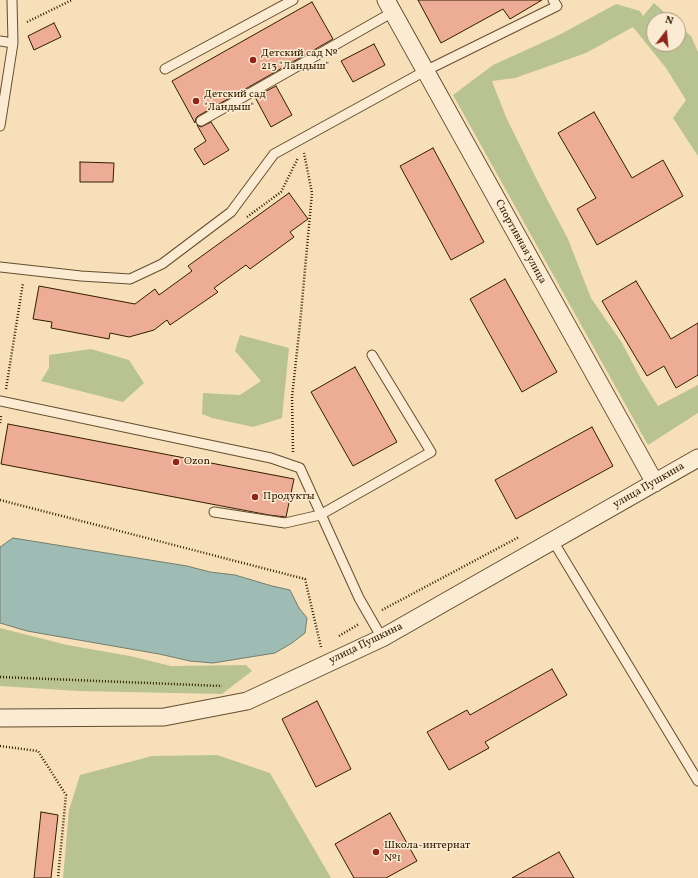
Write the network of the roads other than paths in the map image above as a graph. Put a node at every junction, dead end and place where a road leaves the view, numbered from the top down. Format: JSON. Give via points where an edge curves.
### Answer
{"nodes":[{"id":1,"x":12,"y":0,"type":"edge"},
{"id":2,"x":293,"y":0,"type":"edge"},
{"id":3,"x":553,"y":0,"type":"edge"},
{"id":4,"x":389,"y":6,"type":"edge"},
{"id":5,"x":0,"y":41,"type":"edge"},
{"id":6,"x":13,"y":43,"type":"junction"},
{"id":7,"x":165,"y":69,"type":"dead end"},
{"id":8,"x":424,"y":70,"type":"junction"},
{"id":9,"x":202,"y":121,"type":"dead end"},
{"id":10,"x":0,"y":126,"type":"edge"},
{"id":11,"x":0,"y":267,"type":"edge"},
{"id":12,"x":372,"y":355,"type":"dead end"},
{"id":13,"x":2,"y":402,"type":"edge"},
{"id":14,"x":698,"y":459,"type":"edge"},
{"id":15,"x":655,"y":483,"type":"junction"},
{"id":16,"x":214,"y":512,"type":"dead end"},
{"id":17,"x":320,"y":515,"type":"junction"},
{"id":18,"x":553,"y":541,"type":"junction"},
{"id":19,"x":382,"y":638,"type":"junction"},
{"id":20,"x":0,"y":718,"type":"edge"},
{"id":21,"x":698,"y":781,"type":"edge"}],
"edges":[{"from":1,"to":6,"type":"lane"},
{"from":2,"to":7,"type":"lane"},
{"from":3,"to":8,"type":"lane","via":[[557,6]]},
{"from":4,"to":8,"type":"street","name":"Спортивная улица"},
{"from":4,"to":9,"type":"lane"},
{"from":5,"to":6,"type":"lane"},
{"from":6,"to":10,"type":"lane"},
{"from":8,"to":11,"type":"lane","via":[[274,154],[231,212],[162,264],[130,279]]},
{"from":8,"to":15,"type":"street","name":"Спортивная улица"},
{"from":12,"to":17,"type":"lane","via":[[431,452]]},
{"from":13,"to":17,"type":"lane","via":[[271,458],[300,468]]},
{"from":14,"to":15,"type":"street","name":"улица Пушкина"},
{"from":15,"to":18,"type":"street","name":"улица Пушкина"},
{"from":16,"to":17,"type":"lane","via":[[285,523]]},
{"from":17,"to":19,"type":"lane","via":[[358,598]]},
{"from":18,"to":19,"type":"street","name":"улица Пушкина"},
{"from":18,"to":21,"type":"lane"},
{"from":19,"to":20,"type":"street","name":"улица Пушкина","via":[[247,701],[164,718]]}]}
